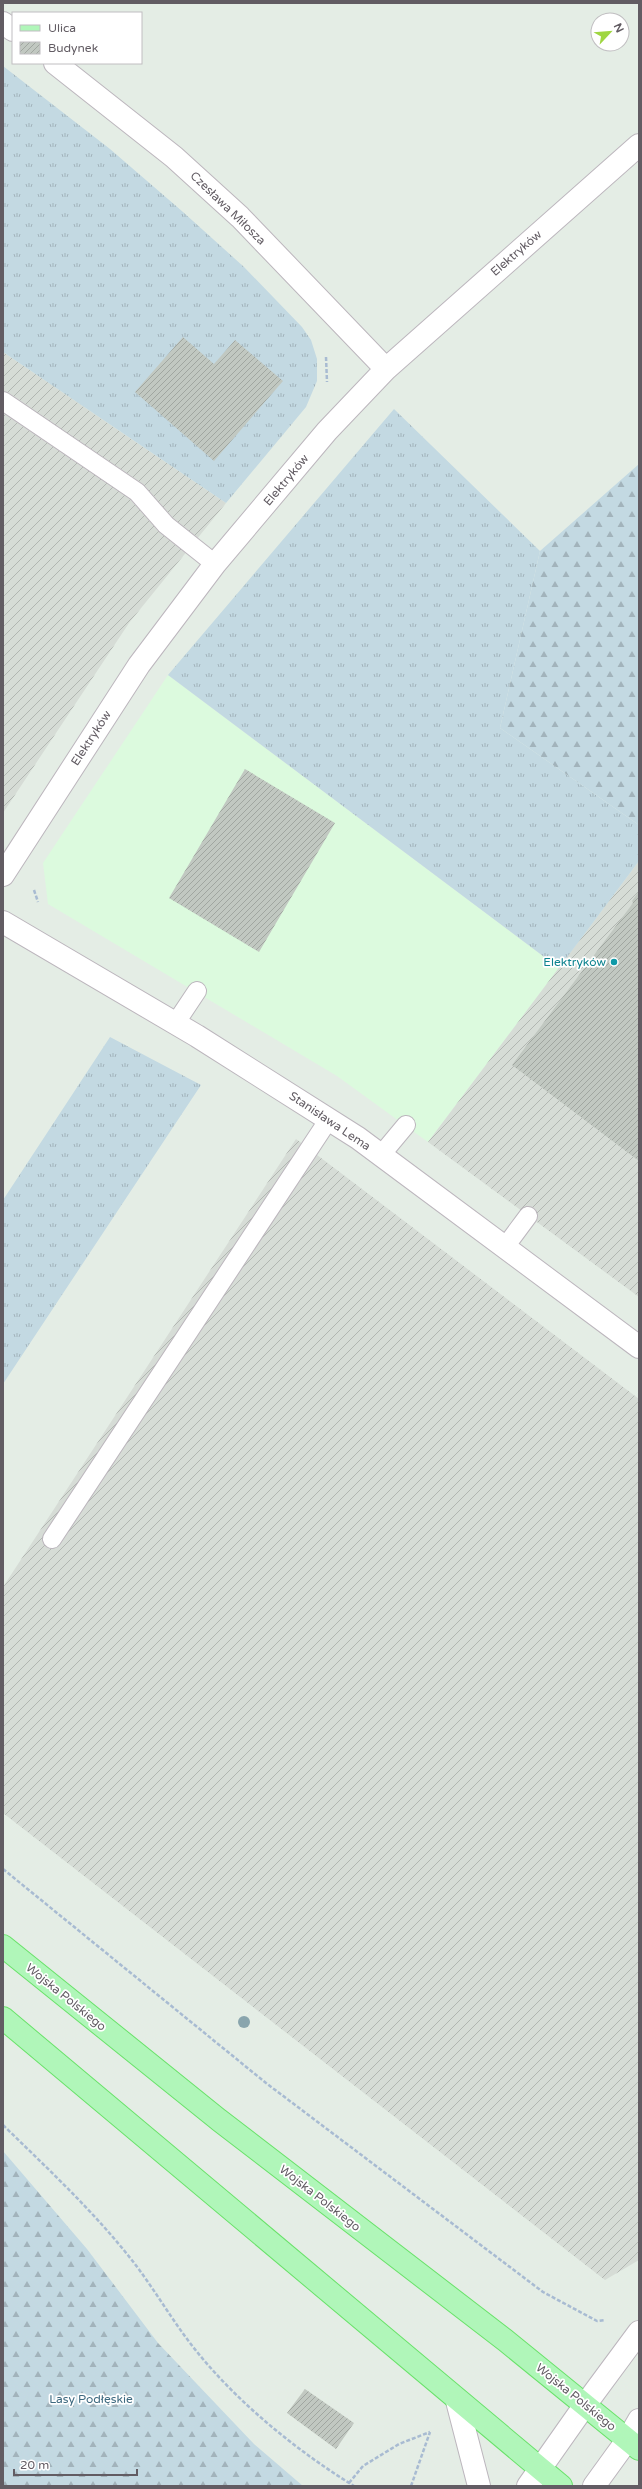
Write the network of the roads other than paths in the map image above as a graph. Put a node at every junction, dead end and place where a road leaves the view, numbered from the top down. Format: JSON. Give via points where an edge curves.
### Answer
{"nodes":[{"id":1,"x":3,"y":23,"type":"edge"},
{"id":2,"x":12,"y":29,"type":"edge"},
{"id":3,"x":56,"y":64,"type":"edge"},
{"id":4,"x":639,"y":145,"type":"edge"},
{"id":5,"x":386,"y":369,"type":"junction"},
{"id":6,"x":3,"y":402,"type":"edge"},
{"id":7,"x":215,"y":564,"type":"junction"},
{"id":8,"x":3,"y":875,"type":"edge"},
{"id":9,"x":3,"y":922,"type":"edge"},
{"id":10,"x":197,"y":991,"type":"dead end"},
{"id":11,"x":176,"y":1024,"type":"junction"},
{"id":12,"x":329,"y":1119,"type":"junction"},
{"id":13,"x":406,"y":1125,"type":"dead end"},
{"id":14,"x":381,"y":1155,"type":"junction"},
{"id":15,"x":528,"y":1216,"type":"dead end"},
{"id":16,"x":505,"y":1247,"type":"junction"},
{"id":17,"x":639,"y":1347,"type":"edge"},
{"id":18,"x":52,"y":1539,"type":"dead end"},
{"id":19,"x":3,"y":1946,"type":"edge"},
{"id":20,"x":3,"y":2018,"type":"edge"},
{"id":21,"x":636,"y":2336,"type":"edge"},
{"id":22,"x":457,"y":2401,"type":"junction"},
{"id":23,"x":585,"y":2405,"type":"junction"},
{"id":24,"x":639,"y":2420,"type":"edge"},
{"id":25,"x":633,"y":2444,"type":"edge"},
{"id":26,"x":534,"y":2478,"type":"edge"},
{"id":27,"x":479,"y":2486,"type":"edge"},
{"id":28,"x":560,"y":2486,"type":"edge"},
{"id":29,"x":594,"y":2486,"type":"edge"}],
"edges":[{"from":1,"to":2,"type":"street"},
{"from":3,"to":5,"type":"street","name":"Czesława Miłosza","via":[[174,157],[240,217]]},
{"from":4,"to":5,"type":"street","name":"Elektryków"},
{"from":5,"to":7,"type":"street","name":"Elektryków","via":[[327,431]]},
{"from":6,"to":7,"type":"lane","via":[[137,492],[166,526]]},
{"from":7,"to":8,"type":"street","name":"Elektryków","via":[[138,665]]},
{"from":9,"to":11,"type":"street","name":"Stanisława Lema"},
{"from":10,"to":11,"type":"lane"},
{"from":11,"to":12,"type":"street","name":"Stanisława Lema"},
{"from":12,"to":14,"type":"street","name":"Stanisława Lema"},
{"from":12,"to":18,"type":"lane"},
{"from":13,"to":14,"type":"lane"},
{"from":14,"to":16,"type":"street","name":"Stanisława Lema"},
{"from":15,"to":16,"type":"lane"},
{"from":16,"to":17,"type":"street","name":"Stanisława Lema"},
{"from":19,"to":23,"type":"main road","name":"Wojska Polskiego","via":[[218,2120],[505,2340]]},
{"from":20,"to":22,"type":"main road"},
{"from":21,"to":23,"type":"street"},
{"from":22,"to":26,"type":"main road"},
{"from":22,"to":27,"type":"street"},
{"from":23,"to":25,"type":"main road","name":"Wojska Polskiego"},
{"from":23,"to":26,"type":"street"},
{"from":24,"to":25,"type":"street"},
{"from":25,"to":29,"type":"street"},
{"from":26,"to":28,"type":"main road"}]}
